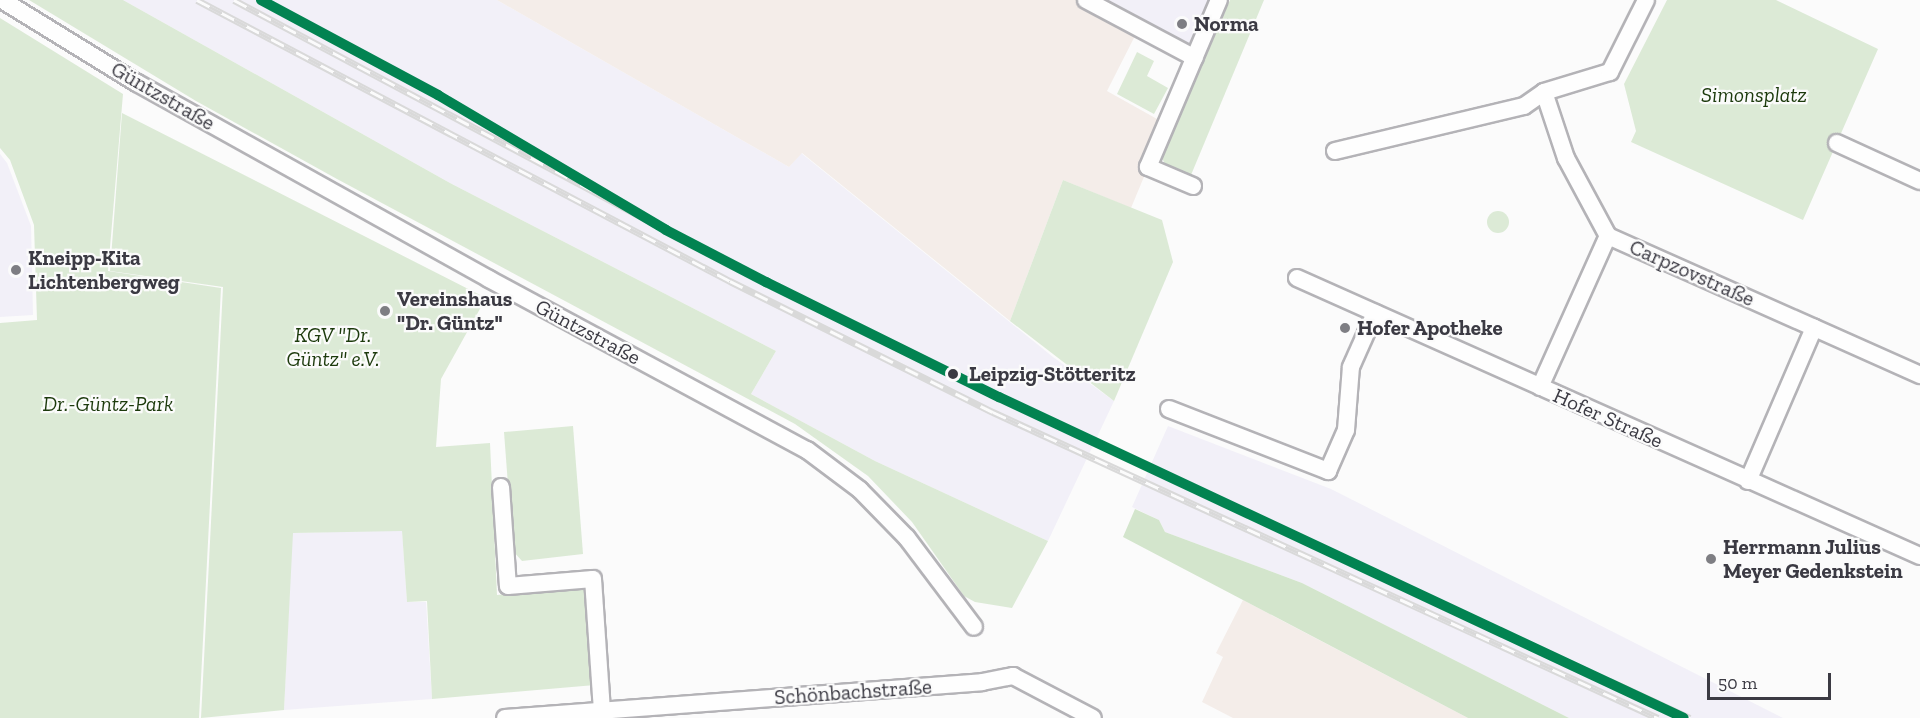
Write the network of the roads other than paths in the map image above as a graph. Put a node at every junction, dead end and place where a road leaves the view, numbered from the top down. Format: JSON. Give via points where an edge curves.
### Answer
{"nodes":[{"id":1,"x":2,"y":0,"type":"edge"},
{"id":2,"x":1086,"y":0,"type":"edge"},
{"id":3,"x":1219,"y":0,"type":"edge"},
{"id":4,"x":1646,"y":0,"type":"edge"},
{"id":5,"x":1195,"y":57,"type":"junction"},
{"id":6,"x":1544,"y":92,"type":"junction"},
{"id":7,"x":1837,"y":143,"type":"dead end"},
{"id":8,"x":1335,"y":151,"type":"dead end"},
{"id":9,"x":1920,"y":181,"type":"edge"},
{"id":10,"x":1193,"y":186,"type":"dead end"},
{"id":11,"x":1608,"y":236,"type":"junction"},
{"id":12,"x":1297,"y":278,"type":"dead end"},
{"id":13,"x":1375,"y":313,"type":"junction"},
{"id":14,"x":1814,"y":328,"type":"junction"},
{"id":15,"x":1920,"y":375,"type":"edge"},
{"id":16,"x":1540,"y":387,"type":"junction"},
{"id":17,"x":1169,"y":409,"type":"dead end"},
{"id":18,"x":1748,"y":481,"type":"junction"},
{"id":19,"x":501,"y":487,"type":"dead end"},
{"id":20,"x":1920,"y":556,"type":"edge"},
{"id":21,"x":974,"y":627,"type":"dead end"},
{"id":22,"x":602,"y":711,"type":"junction"},
{"id":23,"x":504,"y":718,"type":"edge"},
{"id":24,"x":1093,"y":718,"type":"edge"}],
"edges":[{"from":1,"to":21,"type":"street","name":"Güntzstraße","via":[[148,89],[807,450],[860,490],[907,538]]},
{"from":2,"to":5,"type":"street"},
{"from":3,"to":5,"type":"street"},
{"from":4,"to":6,"type":"street","via":[[1610,72]]},
{"from":5,"to":10,"type":"street","via":[[1148,167]]},
{"from":6,"to":8,"type":"street","via":[[1524,106]]},
{"from":6,"to":11,"type":"street","name":"Carpzovstraße","via":[[1566,158]]},
{"from":7,"to":9,"type":"street"},
{"from":11,"to":14,"type":"street","name":"Carpzovstraße"},
{"from":11,"to":16,"type":"street"},
{"from":12,"to":13,"type":"street","name":"Hofer Straße"},
{"from":13,"to":16,"type":"street","name":"Hofer Straße"},
{"from":13,"to":17,"type":"street","via":[[1352,367],[1346,430],[1328,471]]},
{"from":14,"to":15,"type":"street","name":"Carpzovstraße"},
{"from":14,"to":18,"type":"street"},
{"from":16,"to":18,"type":"street","name":"Hofer Straße"},
{"from":18,"to":20,"type":"street","name":"Hofer Straße"},
{"from":19,"to":22,"type":"street","via":[[508,586],[592,579]]},
{"from":22,"to":23,"type":"street","name":"Schönbachstraße"},
{"from":22,"to":24,"type":"street","name":"Schönbachstraße","via":[[982,682],[1014,676]]}]}
